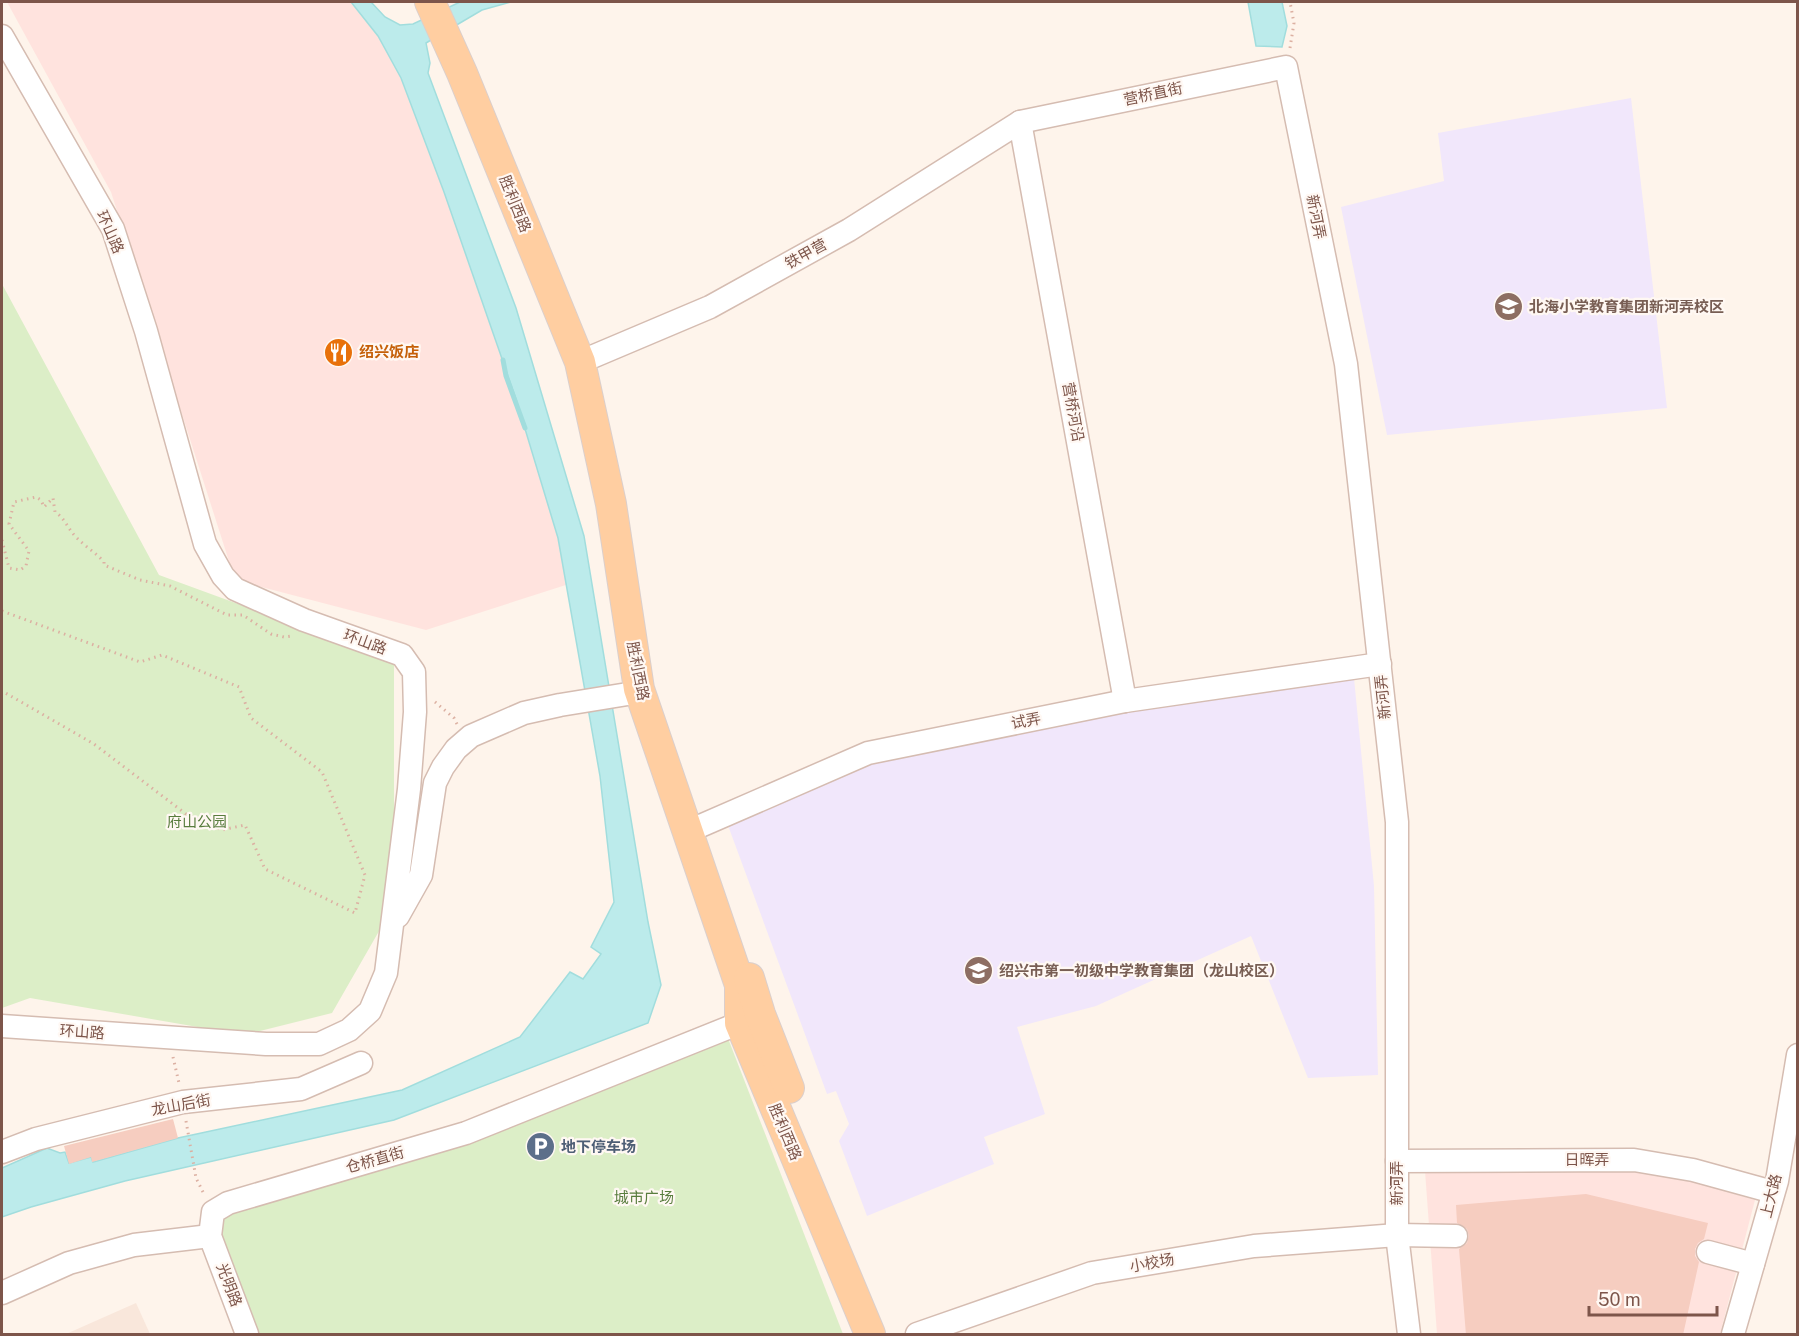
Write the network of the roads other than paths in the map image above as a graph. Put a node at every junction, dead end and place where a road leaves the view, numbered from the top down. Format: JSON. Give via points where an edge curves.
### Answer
{"nodes":[{"id":1,"x":430,"y":2,"type":"edge"},
{"id":2,"x":445,"y":2,"type":"edge"},
{"id":3,"x":452,"y":33,"type":"junction"},
{"id":4,"x":2,"y":36,"type":"edge"},
{"id":5,"x":1286,"y":67,"type":"joint"},
{"id":6,"x":1020,"y":122,"type":"junction"},
{"id":7,"x":586,"y":360,"type":"junction"},
{"id":8,"x":1380,"y":664,"type":"junction"},
{"id":9,"x":628,"y":695,"type":"junction"},
{"id":10,"x":1125,"y":701,"type":"junction"},
{"id":11,"x":692,"y":830,"type":"junction"},
{"id":12,"x":391,"y":929,"type":"junction"},
{"id":13,"x":750,"y":1019,"type":"junction"},
{"id":14,"x":2,"y":1026,"type":"edge"},
{"id":15,"x":1797,"y":1055,"type":"edge"},
{"id":16,"x":361,"y":1063,"type":"dead end"},
{"id":17,"x":2,"y":1152,"type":"edge"},
{"id":18,"x":1398,"y":1161,"type":"junction"},
{"id":19,"x":1773,"y":1192,"type":"junction"},
{"id":20,"x":1397,"y":1235,"type":"junction"},
{"id":21,"x":210,"y":1236,"type":"junction"},
{"id":22,"x":1456,"y":1236,"type":"dead end"},
{"id":23,"x":1708,"y":1252,"type":"dead end"},
{"id":24,"x":1753,"y":1264,"type":"junction"},
{"id":25,"x":2,"y":1293,"type":"edge"},
{"id":26,"x":247,"y":1335,"type":"edge"},
{"id":27,"x":870,"y":1335,"type":"edge"},
{"id":28,"x":883,"y":1335,"type":"edge"},
{"id":29,"x":917,"y":1335,"type":"edge"},
{"id":30,"x":1408,"y":1335,"type":"edge"},
{"id":31,"x":1733,"y":1335,"type":"edge"}],
"edges":[{"from":1,"to":3,"type":"main road","name":"胜利西路"},
{"from":2,"to":3,"type":"main road","name":"胜利西路"},
{"from":3,"to":7,"type":"main road","name":"胜利西路","via":[[490,104]]},
{"from":4,"to":12,"type":"street","name":"环山路","via":[[112,229],[146,331],[205,544],[223,576],[235,589],[304,620],[402,655],[414,672],[409,789]]},
{"from":5,"to":6,"type":"street","name":"营桥直街"},
{"from":5,"to":8,"type":"street","name":"新河弄","via":[[1346,364]]},
{"from":6,"to":7,"type":"street","name":"铁甲营","via":[[849,230],[720,302]]},
{"from":6,"to":10,"type":"street","name":"营桥河沿"},
{"from":7,"to":9,"type":"main road","name":"胜利西路","via":[[611,504]]},
{"from":7,"to":11,"type":"main road","name":"胜利西路","via":[[626,499],[651,687]]},
{"from":8,"to":10,"type":"street","name":"试弄"},
{"from":8,"to":18,"type":"street","name":"新河弄","via":[[1397,822]]},
{"from":9,"to":11,"type":"main road","name":"胜利西路"},
{"from":9,"to":12,"type":"street","via":[[524,713],[471,736],[456,749],[435,783],[421,875]]},
{"from":10,"to":11,"type":"street","name":"试弄","via":[[868,753]]},
{"from":11,"to":13,"type":"main road","name":"胜利西路"},
{"from":12,"to":14,"type":"street","name":"环山路","via":[[386,973],[370,1011],[349,1030],[319,1044],[266,1044]]},
{"from":13,"to":21,"type":"street","name":"仓桥直街","via":[[466,1133],[228,1203],[213,1212]]},
{"from":13,"to":27,"type":"main road","name":"胜利西路"},
{"from":13,"to":28,"type":"main road","name":"胜利西路"},
{"from":15,"to":19,"type":"street","name":"上大路"},
{"from":16,"to":17,"type":"street","name":"龙山后街","via":[[301,1089],[183,1102],[36,1139]]},
{"from":18,"to":19,"type":"street","name":"日晖弄","via":[[1634,1160],[1693,1170]]},
{"from":18,"to":20,"type":"street","name":"新河弄"},
{"from":19,"to":24,"type":"street","name":"上大路"},
{"from":20,"to":22,"type":"street","name":"小校场"},
{"from":20,"to":29,"type":"street","name":"小校场","via":[[1254,1246],[1092,1273]]},
{"from":20,"to":30,"type":"street","name":"新河弄"},
{"from":21,"to":25,"type":"street","via":[[134,1245],[69,1263]]},
{"from":21,"to":26,"type":"street","name":"光明路"},
{"from":23,"to":24,"type":"street"},
{"from":24,"to":31,"type":"street","name":"上大路"}]}
